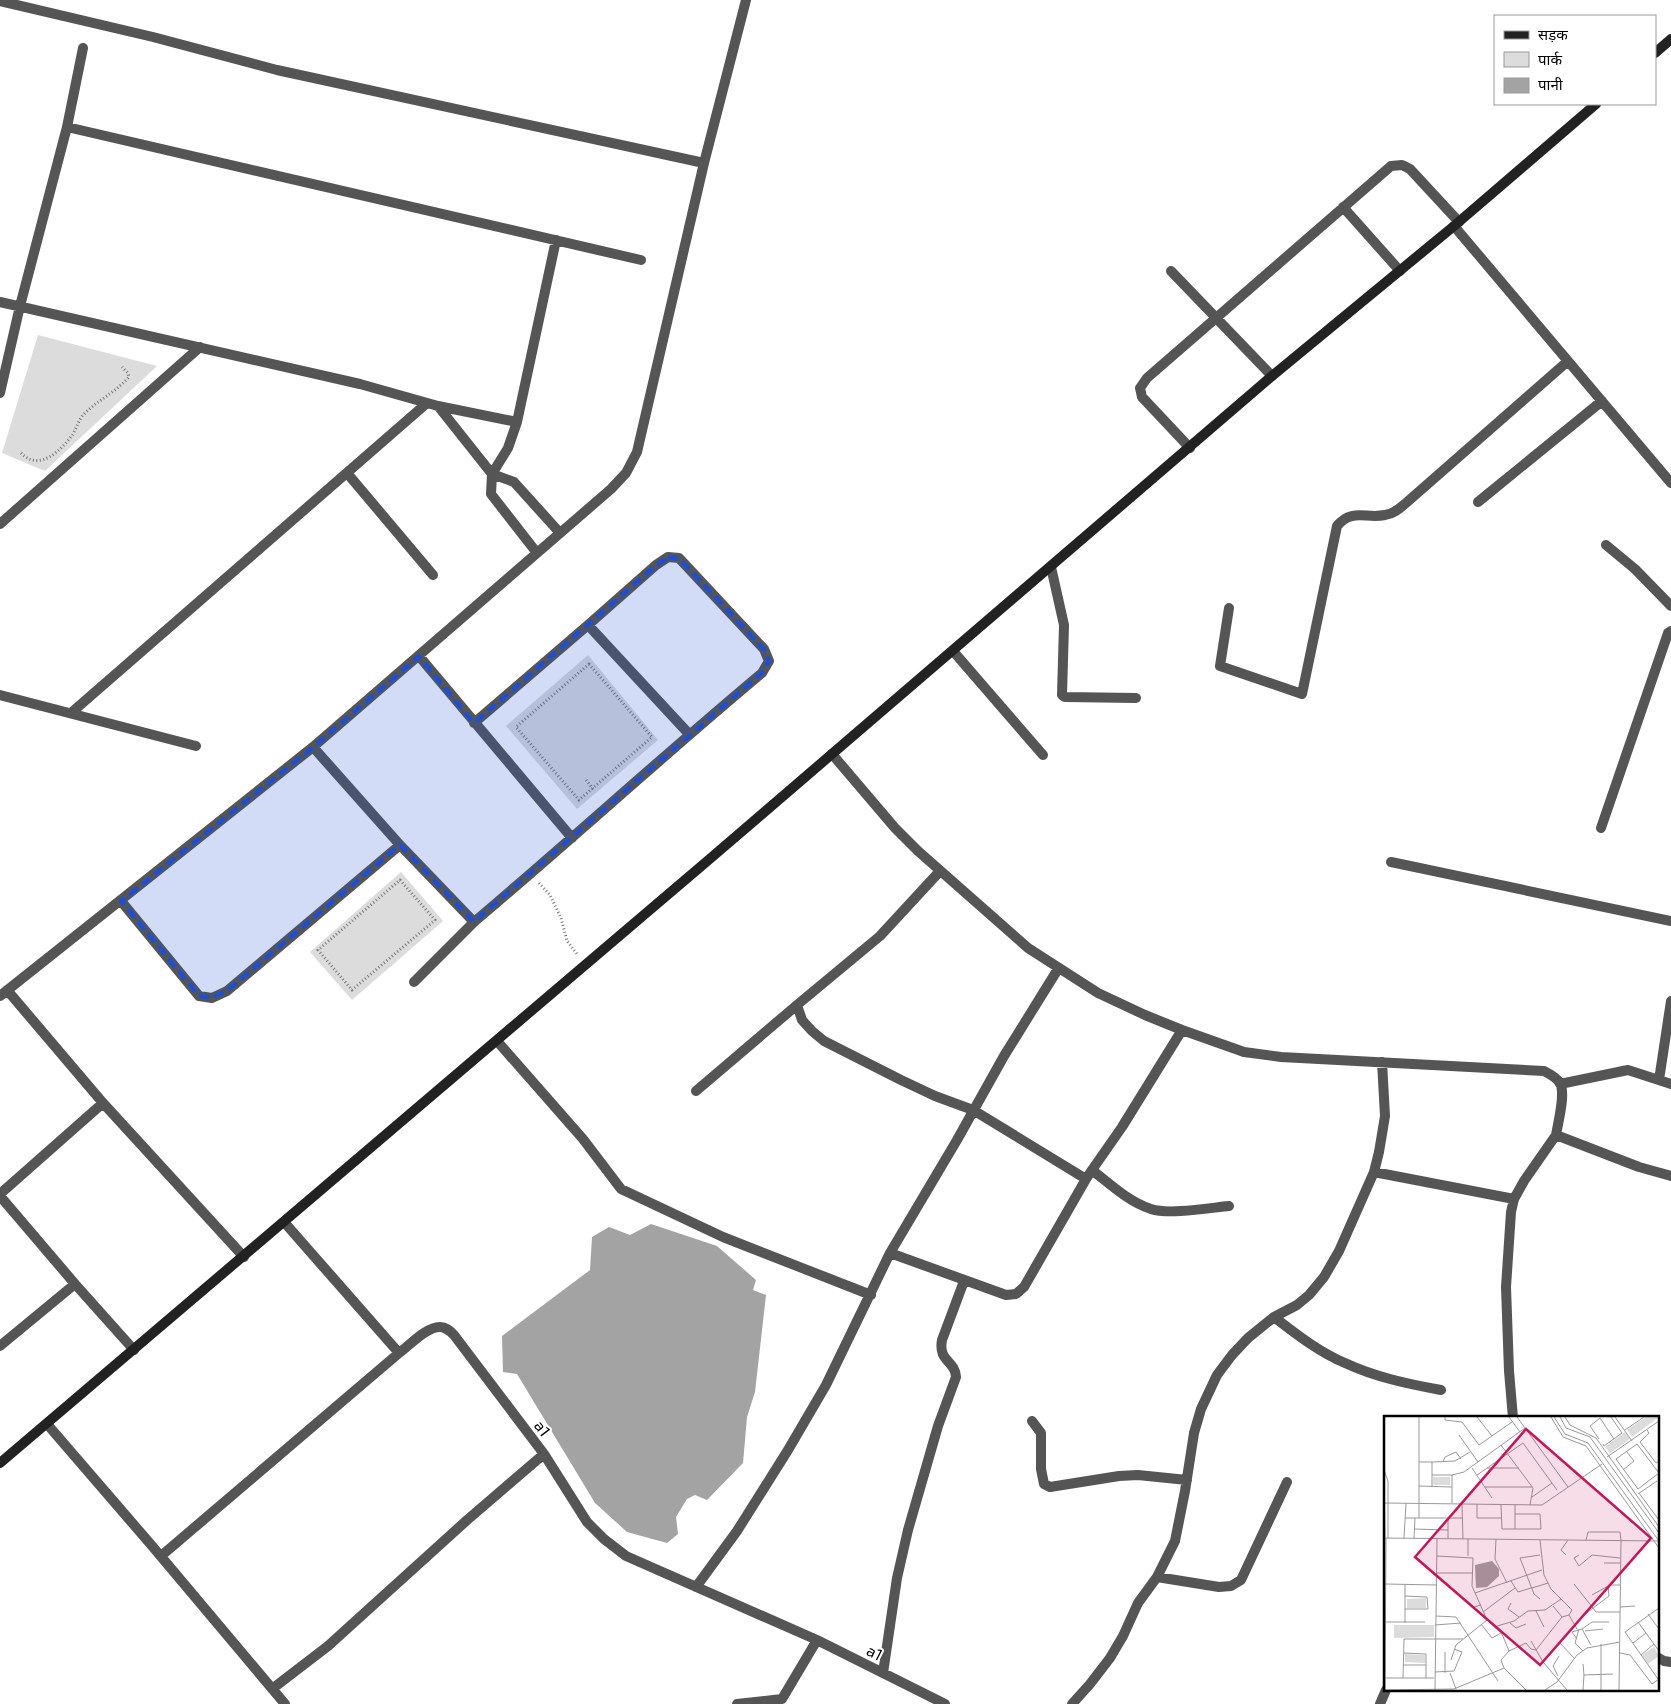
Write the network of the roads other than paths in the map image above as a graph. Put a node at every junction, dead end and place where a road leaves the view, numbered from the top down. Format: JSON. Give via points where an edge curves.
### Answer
{"nodes":[{"id":1,"x":746,"y":0,"type":"edge"},
{"id":2,"x":0,"y":1,"type":"edge"},
{"id":3,"x":1671,"y":40,"type":"edge"},
{"id":4,"x":83,"y":48,"type":"dead end"},
{"id":5,"x":1656,"y":52,"type":"edge"},
{"id":6,"x":1595,"y":105,"type":"edge"},
{"id":7,"x":67,"y":127,"type":"junction"},
{"id":8,"x":704,"y":163,"type":"junction"},
{"id":9,"x":1342,"y":207,"type":"junction"},
{"id":10,"x":1456,"y":224,"type":"junction"},
{"id":11,"x":556,"y":240,"type":"junction"},
{"id":12,"x":641,"y":260,"type":"dead end"},
{"id":13,"x":1171,"y":271,"type":"dead end"},
{"id":14,"x":1400,"y":271,"type":"junction"},
{"id":15,"x":0,"y":302,"type":"edge"},
{"id":16,"x":20,"y":306,"type":"junction"},
{"id":17,"x":1217,"y":319,"type":"junction"},
{"id":18,"x":200,"y":347,"type":"junction"},
{"id":19,"x":1568,"y":361,"type":"junction"},
{"id":20,"x":1272,"y":376,"type":"junction"},
{"id":21,"x":0,"y":393,"type":"edge"},
{"id":22,"x":1602,"y":401,"type":"junction"},
{"id":23,"x":427,"y":403,"type":"junction"},
{"id":24,"x":438,"y":406,"type":"junction"},
{"id":25,"x":517,"y":422,"type":"junction"},
{"id":26,"x":1190,"y":448,"type":"junction"},
{"id":27,"x":347,"y":473,"type":"junction"},
{"id":28,"x":492,"y":474,"type":"junction"},
{"id":29,"x":1671,"y":483,"type":"edge"},
{"id":30,"x":1478,"y":502,"type":"dead end"},
{"id":31,"x":0,"y":524,"type":"edge"},
{"id":32,"x":560,"y":533,"type":"junction"},
{"id":33,"x":1606,"y":545,"type":"dead end"},
{"id":34,"x":537,"y":553,"type":"junction"},
{"id":35,"x":1051,"y":567,"type":"junction"},
{"id":36,"x":434,"y":575,"type":"dead end"},
{"id":37,"x":1671,"y":606,"type":"edge"},
{"id":38,"x":1229,"y":608,"type":"dead end"},
{"id":39,"x":588,"y":625,"type":"junction"},
{"id":40,"x":1671,"y":631,"type":"edge"},
{"id":41,"x":1662,"y":650,"type":"junction"},
{"id":42,"x":952,"y":651,"type":"junction"},
{"id":43,"x":419,"y":656,"type":"junction"},
{"id":44,"x":1671,"y":657,"type":"edge"},
{"id":45,"x":0,"y":694,"type":"edge"},
{"id":46,"x":1136,"y":698,"type":"dead end"},
{"id":47,"x":71,"y":713,"type":"junction"},
{"id":48,"x":474,"y":723,"type":"junction"},
{"id":49,"x":689,"y":734,"type":"junction"},
{"id":50,"x":196,"y":746,"type":"dead end"},
{"id":51,"x":313,"y":746,"type":"junction"},
{"id":52,"x":832,"y":754,"type":"junction"},
{"id":53,"x":1043,"y":755,"type":"dead end"},
{"id":54,"x":1601,"y":828,"type":"dead end"},
{"id":55,"x":572,"y":838,"type":"junction"},
{"id":56,"x":400,"y":845,"type":"junction"},
{"id":57,"x":1391,"y":862,"type":"dead end"},
{"id":58,"x":940,"y":871,"type":"junction"},
{"id":59,"x":121,"y":901,"type":"junction"},
{"id":60,"x":1671,"y":921,"type":"edge"},
{"id":61,"x":474,"y":922,"type":"junction"},
{"id":62,"x":1058,"y":969,"type":"junction"},
{"id":63,"x":414,"y":982,"type":"dead end"},
{"id":64,"x":4,"y":993,"type":"edge"},
{"id":65,"x":1671,"y":1001,"type":"edge"},
{"id":66,"x":797,"y":1005,"type":"junction"},
{"id":67,"x":1182,"y":1030,"type":"junction"},
{"id":68,"x":497,"y":1041,"type":"junction"},
{"id":69,"x":1382,"y":1062,"type":"junction"},
{"id":70,"x":1659,"y":1080,"type":"junction"},
{"id":71,"x":1560,"y":1084,"type":"junction"},
{"id":72,"x":1671,"y":1084,"type":"edge"},
{"id":73,"x":696,"y":1091,"type":"dead end"},
{"id":74,"x":103,"y":1103,"type":"junction"},
{"id":75,"x":973,"y":1110,"type":"junction"},
{"id":76,"x":1556,"y":1135,"type":"junction"},
{"id":77,"x":1374,"y":1172,"type":"junction"},
{"id":78,"x":1089,"y":1174,"type":"junction"},
{"id":79,"x":1671,"y":1176,"type":"edge"},
{"id":80,"x":0,"y":1195,"type":"edge"},
{"id":81,"x":1514,"y":1199,"type":"junction"},
{"id":82,"x":1229,"y":1206,"type":"dead end"},
{"id":83,"x":284,"y":1222,"type":"junction"},
{"id":84,"x":890,"y":1253,"type":"junction"},
{"id":85,"x":244,"y":1257,"type":"junction"},
{"id":86,"x":964,"y":1281,"type":"junction"},
{"id":87,"x":75,"y":1284,"type":"junction"},
{"id":88,"x":871,"y":1295,"type":"junction"},
{"id":89,"x":1274,"y":1317,"type":"junction"},
{"id":90,"x":0,"y":1346,"type":"edge"},
{"id":91,"x":134,"y":1350,"type":"junction"},
{"id":92,"x":399,"y":1353,"type":"junction"},
{"id":93,"x":1441,"y":1390,"type":"dead end"},
{"id":94,"x":1513,"y":1416,"type":"edge"},
{"id":95,"x":1032,"y":1422,"type":"dead end"},
{"id":96,"x":47,"y":1424,"type":"junction"},
{"id":97,"x":544,"y":1454,"type":"junction"},
{"id":98,"x":0,"y":1463,"type":"edge"},
{"id":99,"x":1187,"y":1480,"type":"junction"},
{"id":100,"x":1287,"y":1482,"type":"dead end"},
{"id":101,"x":161,"y":1556,"type":"junction"},
{"id":102,"x":1157,"y":1577,"type":"junction"},
{"id":103,"x":696,"y":1587,"type":"junction"},
{"id":104,"x":817,"y":1640,"type":"junction"},
{"id":105,"x":1658,"y":1658,"type":"edge"},
{"id":106,"x":1671,"y":1662,"type":"edge"},
{"id":107,"x":882,"y":1673,"type":"junction"},
{"id":108,"x":272,"y":1689,"type":"junction"},
{"id":109,"x":1385,"y":1692,"type":"edge"},
{"id":110,"x":782,"y":1702,"type":"edge"},
{"id":111,"x":285,"y":1704,"type":"edge"},
{"id":112,"x":737,"y":1704,"type":"edge"},
{"id":113,"x":945,"y":1704,"type":"edge"},
{"id":114,"x":1072,"y":1704,"type":"edge"},
{"id":115,"x":1380,"y":1704,"type":"edge"}],
"edges":[{"from":1,"to":8,"type":"street"},
{"from":2,"to":8,"type":"street","via":[[277,70]]},
{"from":3,"to":5,"type":"street"},
{"from":4,"to":7,"type":"street"},
{"from":6,"to":10,"type":"street"},
{"from":7,"to":11,"type":"street"},
{"from":7,"to":16,"type":"street"},
{"from":8,"to":32,"type":"street","via":[[637,452],[626,474]]},
{"from":9,"to":10,"type":"street","via":[[1391,166],[1402,165],[1410,169]]},
{"from":9,"to":14,"type":"street"},
{"from":9,"to":17,"type":"street"},
{"from":10,"to":14,"type":"street"},
{"from":10,"to":19,"type":"street"},
{"from":11,"to":12,"type":"street"},
{"from":11,"to":25,"type":"street"},
{"from":13,"to":17,"type":"street"},
{"from":14,"to":20,"type":"street"},
{"from":15,"to":16,"type":"street"},
{"from":16,"to":18,"type":"street"},
{"from":16,"to":21,"type":"street"},
{"from":17,"to":20,"type":"street"},
{"from":17,"to":26,"type":"street","via":[[1147,378],[1140,388],[1142,397]]},
{"from":18,"to":23,"type":"street"},
{"from":18,"to":31,"type":"street"},
{"from":19,"to":22,"type":"street"},
{"from":19,"to":38,"type":"street","via":[[1393,513],[1344,518],[1337,526],[1302,694],[1220,666]]},
{"from":20,"to":26,"type":"street"},
{"from":22,"to":29,"type":"street"},
{"from":22,"to":30,"type":"street"},
{"from":23,"to":24,"type":"street"},
{"from":23,"to":27,"type":"street"},
{"from":24,"to":25,"type":"street"},
{"from":24,"to":28,"type":"street"},
{"from":25,"to":28,"type":"street","via":[[508,448]]},
{"from":26,"to":35,"type":"street"},
{"from":27,"to":36,"type":"street"},
{"from":27,"to":47,"type":"street"},
{"from":28,"to":32,"type":"street","via":[[514,482]]},
{"from":28,"to":34,"type":"street","via":[[491,494]]},
{"from":32,"to":34,"type":"street"},
{"from":33,"to":37,"type":"street","via":[[1635,568]]},
{"from":34,"to":43,"type":"street"},
{"from":35,"to":42,"type":"street"},
{"from":35,"to":46,"type":"street","via":[[1064,625],[1062,695]]},
{"from":39,"to":48,"type":"street"},
{"from":39,"to":49,"type":"street"},
{"from":39,"to":49,"type":"street","via":[[656,565],[668,557],[679,558],[764,649],[768,661],[762,673]]},
{"from":40,"to":41,"type":"street"},
{"from":41,"to":44,"type":"street"},
{"from":41,"to":54,"type":"street"},
{"from":42,"to":52,"type":"street"},
{"from":42,"to":53,"type":"street"},
{"from":43,"to":48,"type":"street"},
{"from":43,"to":51,"type":"street"},
{"from":45,"to":47,"type":"street"},
{"from":47,"to":50,"type":"street"},
{"from":48,"to":55,"type":"street"},
{"from":49,"to":55,"type":"street"},
{"from":51,"to":56,"type":"street"},
{"from":51,"to":59,"type":"street"},
{"from":52,"to":58,"type":"street","via":[[895,828]]},
{"from":52,"to":68,"type":"street"},
{"from":55,"to":61,"type":"street"},
{"from":56,"to":59,"type":"street","via":[[226,991],[212,998],[199,996]]},
{"from":56,"to":61,"type":"street"},
{"from":57,"to":60,"type":"street"},
{"from":58,"to":62,"type":"street","via":[[1028,948]]},
{"from":58,"to":66,"type":"street","via":[[880,936]]},
{"from":59,"to":64,"type":"street"},
{"from":61,"to":63,"type":"street"},
{"from":62,"to":67,"type":"street","via":[[1098,993]]},
{"from":62,"to":75,"type":"street"},
{"from":64,"to":74,"type":"street"},
{"from":65,"to":70,"type":"street"},
{"from":66,"to":73,"type":"street"},
{"from":66,"to":75,"type":"street","via":[[802,1020],[824,1041],[900,1080]]},
{"from":67,"to":69,"type":"street","via":[[1244,1052]]},
{"from":67,"to":78,"type":"street"},
{"from":68,"to":83,"type":"street"},
{"from":68,"to":88,"type":"street","via":[[583,1139],[621,1189],[723,1237]]},
{"from":69,"to":71,"type":"street","via":[[1544,1071]]},
{"from":69,"to":77,"type":"street","via":[[1385,1116]]},
{"from":70,"to":71,"type":"street","via":[[1628,1070]]},
{"from":70,"to":72,"type":"street"},
{"from":71,"to":76,"type":"street","via":[[1562,1095]]},
{"from":74,"to":80,"type":"street"},
{"from":74,"to":85,"type":"street"},
{"from":75,"to":78,"type":"street"},
{"from":75,"to":84,"type":"street"},
{"from":76,"to":79,"type":"street"},
{"from":76,"to":81,"type":"street"},
{"from":77,"to":81,"type":"street"},
{"from":77,"to":89,"type":"street","via":[[1324,1277],[1297,1305]]},
{"from":78,"to":82,"type":"street","via":[[1150,1209],[1164,1212]]},
{"from":78,"to":86,"type":"street","via":[[1024,1287],[1016,1294],[1006,1295]]},
{"from":80,"to":87,"type":"street"},
{"from":81,"to":94,"type":"street","via":[[1506,1287]]},
{"from":83,"to":85,"type":"street"},
{"from":83,"to":92,"type":"street"},
{"from":84,"to":86,"type":"street"},
{"from":84,"to":88,"type":"street"},
{"from":85,"to":91,"type":"street"},
{"from":86,"to":107,"type":"street","via":[[940,1348],[943,1357],[955,1370],[956,1377],[938,1426],[896,1578]]},
{"from":87,"to":90,"type":"street"},
{"from":87,"to":91,"type":"street"},
{"from":88,"to":103,"type":"street","via":[[826,1385],[788,1450],[737,1531]]},
{"from":89,"to":93,"type":"street","via":[[1343,1363],[1384,1377]]},
{"from":89,"to":99,"type":"street","via":[[1248,1338],[1217,1375],[1194,1433]]},
{"from":91,"to":96,"type":"street"},
{"from":92,"to":97,"type":"street","name":"a1","via":[[426,1332],[438,1327],[446,1328],[454,1334]]},
{"from":92,"to":101,"type":"street","name":"a1"},
{"from":95,"to":99,"type":"street","via":[[1041,1433],[1041,1469],[1044,1484],[1050,1487],[1138,1475]]},
{"from":96,"to":98,"type":"street"},
{"from":96,"to":101,"type":"street"},
{"from":97,"to":103,"type":"street","name":"a1","via":[[587,1522],[604,1539],[626,1556]]},
{"from":97,"to":108,"type":"street","via":[[328,1646]]},
{"from":99,"to":102,"type":"street","via":[[1175,1541]]},
{"from":100,"to":102,"type":"street","via":[[1241,1580],[1231,1586],[1219,1587]]},
{"from":101,"to":108,"type":"street"},
{"from":102,"to":114,"type":"street","via":[[1138,1603],[1110,1658]]},
{"from":103,"to":104,"type":"street","name":"a1"},
{"from":104,"to":107,"type":"street","name":"a1"},
{"from":104,"to":110,"type":"street"},
{"from":105,"to":106,"type":"street"},
{"from":107,"to":113,"type":"street","name":"a1"},
{"from":108,"to":111,"type":"street"},
{"from":109,"to":115,"type":"street"},
{"from":110,"to":112,"type":"street"}]}
